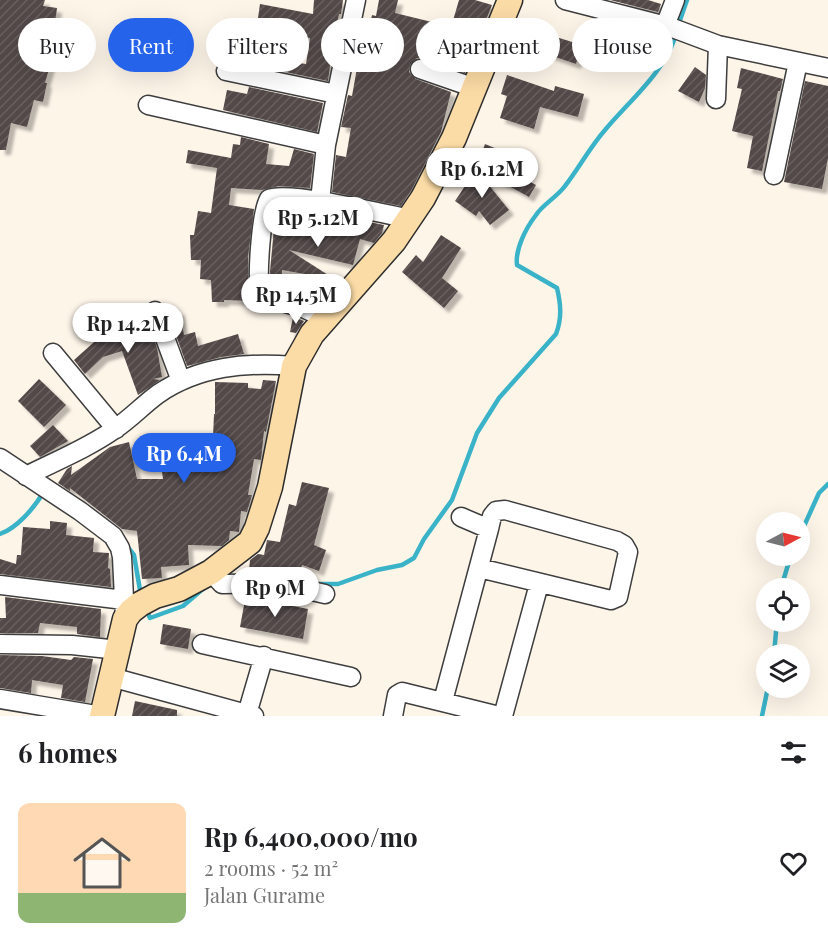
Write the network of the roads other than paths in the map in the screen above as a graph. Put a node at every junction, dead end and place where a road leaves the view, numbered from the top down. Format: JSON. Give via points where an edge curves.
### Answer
{"nodes":[{"id":1,"x":356,"y":0,"type":"edge"},
{"id":2,"x":510,"y":0,"type":"edge"},
{"id":3,"x":565,"y":0,"type":"edge"},
{"id":4,"x":675,"y":0,"type":"edge"},
{"id":5,"x":634,"y":18,"type":"edge"},
{"id":6,"x":673,"y":28,"type":"joint"},
{"id":7,"x":718,"y":45,"type":"junction"},
{"id":8,"x":798,"y":62,"type":"junction"},
{"id":9,"x":828,"y":68,"type":"edge"},
{"id":10,"x":231,"y":72,"type":"edge"},
{"id":11,"x":429,"y":72,"type":"edge"},
{"id":12,"x":475,"y":88,"type":"junction"},
{"id":13,"x":336,"y":94,"type":"junction"},
{"id":14,"x":716,"y":99,"type":"dead end"},
{"id":15,"x":148,"y":105,"type":"dead end"},
{"id":16,"x":327,"y":145,"type":"junction"},
{"id":17,"x":774,"y":175,"type":"dead end"},
{"id":18,"x":320,"y":201,"type":"junction"},
{"id":19,"x":410,"y":219,"type":"junction"},
{"id":20,"x":155,"y":311,"type":"dead end"},
{"id":21,"x":325,"y":318,"type":"junction"},
{"id":22,"x":53,"y":353,"type":"dead end"},
{"id":23,"x":294,"y":366,"type":"junction"},
{"id":24,"x":181,"y":381,"type":"junction"},
{"id":25,"x":116,"y":429,"type":"junction"},
{"id":26,"x":0,"y":458,"type":"edge"},
{"id":27,"x":39,"y":485,"type":"junction"},
{"id":28,"x":461,"y":517,"type":"dead end"},
{"id":29,"x":489,"y":529,"type":"junction"},
{"id":30,"x":479,"y":568,"type":"junction"},
{"id":31,"x":216,"y":578,"type":"junction"},
{"id":32,"x":538,"y":584,"type":"junction"},
{"id":33,"x":0,"y":585,"type":"edge"},
{"id":34,"x":325,"y":594,"type":"dead end"},
{"id":35,"x":136,"y":605,"type":"junction"},
{"id":36,"x":0,"y":644,"type":"edge"},
{"id":37,"x":202,"y":644,"type":"dead end"},
{"id":38,"x":118,"y":650,"type":"junction"},
{"id":39,"x":264,"y":656,"type":"junction"},
{"id":40,"x":351,"y":676,"type":"dead end"},
{"id":41,"x":111,"y":677,"type":"junction"},
{"id":42,"x":0,"y":699,"type":"edge"},
{"id":43,"x":443,"y":701,"type":"junction"},
{"id":44,"x":251,"y":715,"type":"edge"},
{"id":45,"x":102,"y":716,"type":"edge"},
{"id":46,"x":393,"y":716,"type":"edge"},
{"id":47,"x":501,"y":716,"type":"edge"}],
"edges":[{"from":1,"to":13,"type":"street"},
{"from":2,"to":12,"type":"street"},
{"from":3,"to":5,"type":"street"},
{"from":4,"to":6,"type":"street"},
{"from":6,"to":7,"type":"street"},
{"from":7,"to":8,"type":"street"},
{"from":7,"to":14,"type":"street"},
{"from":8,"to":9,"type":"street"},
{"from":8,"to":17,"type":"street"},
{"from":10,"to":13,"type":"street"},
{"from":11,"to":12,"type":"street"},
{"from":12,"to":19,"type":"street","via":[[436,175]]},
{"from":13,"to":16,"type":"street"},
{"from":15,"to":16,"type":"street"},
{"from":16,"to":18,"type":"street"},
{"from":18,"to":19,"type":"street"},
{"from":18,"to":21,"type":"street","via":[[269,199],[259,287],[267,298]]},
{"from":19,"to":21,"type":"street"},
{"from":20,"to":24,"type":"street"},
{"from":21,"to":23,"type":"street"},
{"from":22,"to":25,"type":"street"},
{"from":23,"to":24,"type":"street","via":[[255,364],[217,368]]},
{"from":23,"to":31,"type":"street","via":[[273,476],[257,528],[250,542]]},
{"from":24,"to":25,"type":"street","via":[[146,402]]},
{"from":25,"to":27,"type":"street"},
{"from":26,"to":27,"type":"street"},
{"from":27,"to":35,"type":"street","via":[[113,536]]},
{"from":28,"to":29,"type":"street"},
{"from":29,"to":30,"type":"street"},
{"from":29,"to":32,"type":"street","via":[[493,514],[503,509],[617,541],[627,549],[618,597],[613,600]]},
{"from":30,"to":32,"type":"street"},
{"from":30,"to":43,"type":"street"},
{"from":31,"to":34,"type":"street","via":[[277,583]]},
{"from":31,"to":35,"type":"street"},
{"from":32,"to":47,"type":"street"},
{"from":33,"to":35,"type":"street"},
{"from":35,"to":38,"type":"street"},
{"from":36,"to":38,"type":"street"},
{"from":37,"to":39,"type":"street"},
{"from":38,"to":41,"type":"street"},
{"from":39,"to":40,"type":"street"},
{"from":39,"to":44,"type":"street"},
{"from":41,"to":44,"type":"street"},
{"from":41,"to":45,"type":"street"},
{"from":42,"to":45,"type":"street"},
{"from":43,"to":46,"type":"street","via":[[402,692]]},
{"from":43,"to":47,"type":"street"}]}
